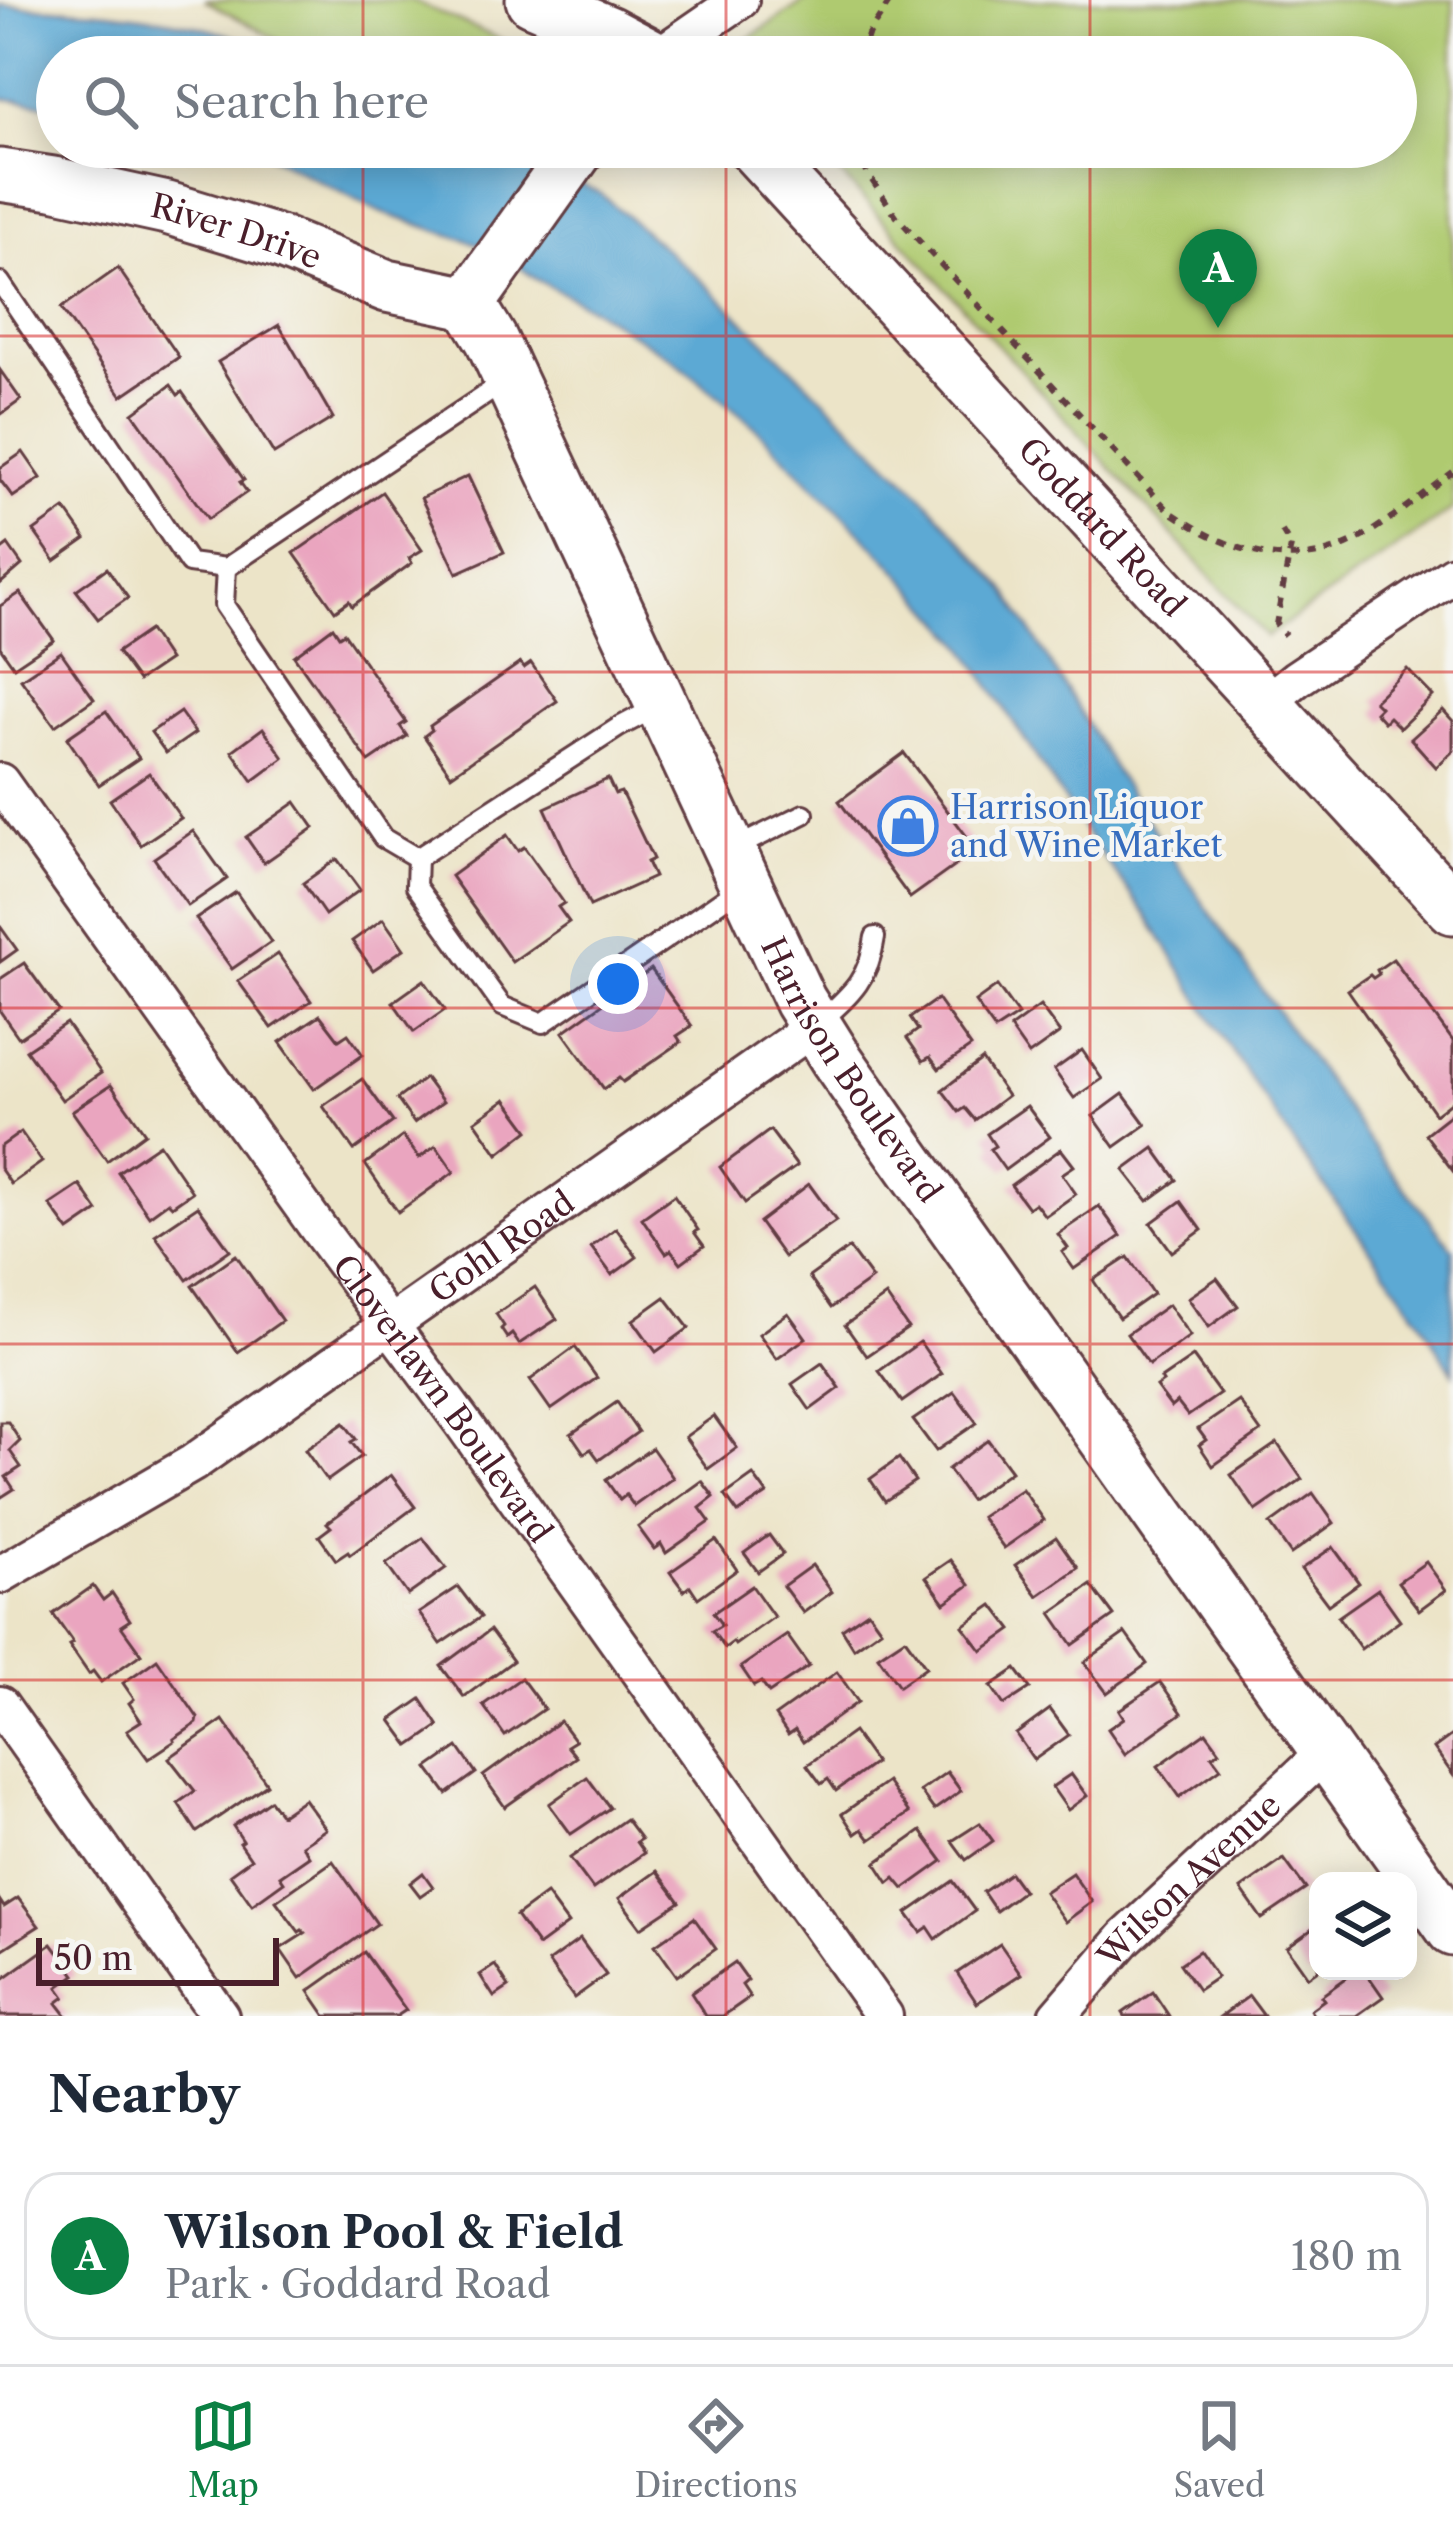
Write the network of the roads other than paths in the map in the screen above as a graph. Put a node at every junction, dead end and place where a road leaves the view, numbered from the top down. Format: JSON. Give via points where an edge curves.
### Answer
{"nodes":[{"id":1,"x":532,"y":0,"type":"edge"},
{"id":2,"x":740,"y":0,"type":"edge"},
{"id":3,"x":616,"y":36,"type":"edge"},
{"id":4,"x":687,"y":36,"type":"edge"},
{"id":5,"x":565,"y":168,"type":"edge"},
{"id":6,"x":772,"y":168,"type":"edge"},
{"id":7,"x":0,"y":176,"type":"edge"},
{"id":8,"x":0,"y":282,"type":"edge"},
{"id":9,"x":469,"y":302,"type":"junction"},
{"id":10,"x":510,"y":379,"type":"junction"},
{"id":11,"x":226,"y":568,"type":"junction"},
{"id":12,"x":1448,"y":585,"type":"edge"},
{"id":13,"x":1266,"y":703,"type":"junction"},
{"id":14,"x":662,"y":705,"type":"junction"},
{"id":15,"x":0,"y":782,"type":"edge"},
{"id":16,"x":804,"y":814,"type":"dead end"},
{"id":17,"x":417,"y":858,"type":"junction"},
{"id":18,"x":738,"y":867,"type":"junction"},
{"id":19,"x":1453,"y":908,"type":"edge"},
{"id":20,"x":875,"y":937,"type":"dead end"},
{"id":21,"x":815,"y":1026,"type":"junction"},
{"id":22,"x":390,"y":1325,"type":"junction"},
{"id":23,"x":0,"y":1575,"type":"edge"},
{"id":24,"x":0,"y":1705,"type":"edge"},
{"id":25,"x":1327,"y":1751,"type":"junction"},
{"id":26,"x":1453,"y":1930,"type":"edge"},
{"id":27,"x":220,"y":2016,"type":"edge"},
{"id":28,"x":884,"y":2016,"type":"edge"},
{"id":29,"x":1058,"y":2016,"type":"edge"}],
"edges":[{"from":1,"to":3,"type":"street"},
{"from":2,"to":4,"type":"street"},
{"from":5,"to":9,"type":"street"},
{"from":6,"to":13,"type":"street","name":"Goddard Road"},
{"from":7,"to":9,"type":"street","name":"River Drive","via":[[167,208],[387,286]]},
{"from":8,"to":11,"type":"lane","via":[[189,563]]},
{"from":9,"to":10,"type":"street","name":"Harrison Boulevard"},
{"from":10,"to":11,"type":"lane"},
{"from":10,"to":14,"type":"street","name":"Harrison Boulevard"},
{"from":11,"to":17,"type":"lane","via":[[224,605],[383,838]]},
{"from":12,"to":13,"type":"street"},
{"from":13,"to":19,"type":"street","name":"Goddard Road"},
{"from":14,"to":17,"type":"lane"},
{"from":14,"to":18,"type":"street","name":"Harrison Boulevard"},
{"from":15,"to":22,"type":"street","name":"Cloverlawn Boulevard"},
{"from":16,"to":18,"type":"lane"},
{"from":17,"to":18,"type":"lane","via":[[416,886],[502,1006],[543,1023]]},
{"from":18,"to":21,"type":"street","name":"Harrison Boulevard"},
{"from":20,"to":21,"type":"lane","via":[[872,965]]},
{"from":21,"to":22,"type":"street","name":"Gohl Road"},
{"from":21,"to":25,"type":"street","name":"Harrison Boulevard"},
{"from":22,"to":23,"type":"street","name":"Gohl Road","via":[[193,1463]]},
{"from":22,"to":28,"type":"street","name":"Cloverlawn Boulevard"},
{"from":24,"to":27,"type":"street"},
{"from":25,"to":26,"type":"street","name":"Harrison Boulevard"},
{"from":25,"to":29,"type":"street","name":"Wilson Avenue","via":[[1125,1938]]}]}
